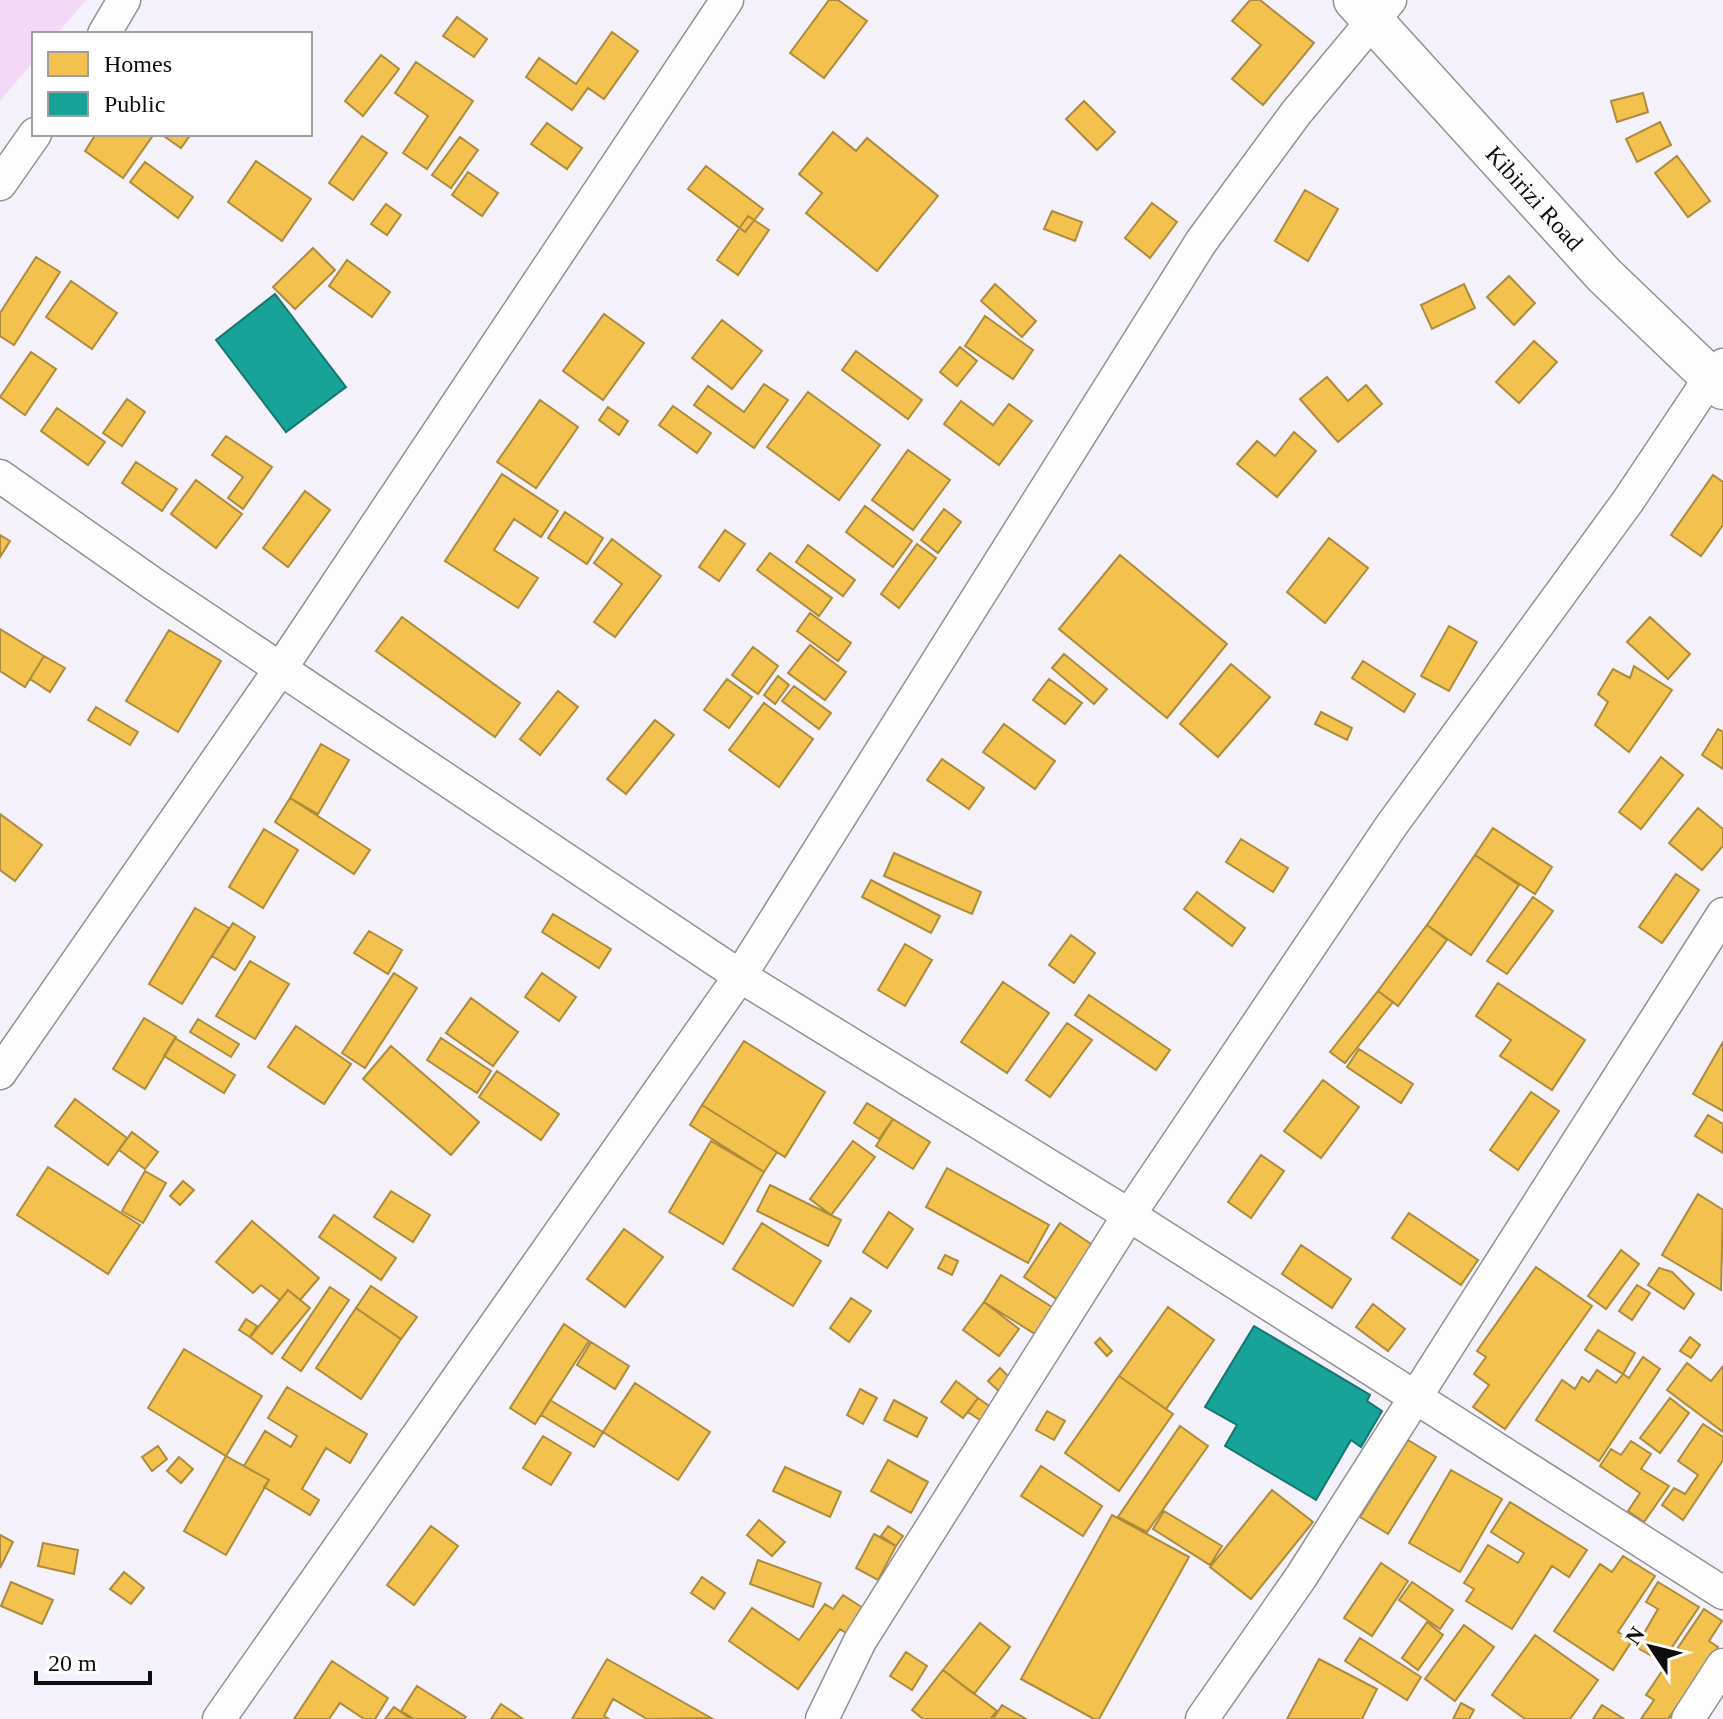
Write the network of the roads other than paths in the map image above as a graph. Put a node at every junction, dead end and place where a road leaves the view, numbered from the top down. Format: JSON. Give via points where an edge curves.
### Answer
{"nodes":[{"id":1,"x":124,"y":0,"type":"edge"},
{"id":2,"x":727,"y":0,"type":"edge"},
{"id":3,"x":1372,"y":7,"type":"edge"},
{"id":4,"x":105,"y":32,"type":"edge"},
{"id":5,"x":34,"y":136,"type":"edge"},
{"id":6,"x":0,"y":184,"type":"edge"},
{"id":7,"x":1719,"y":377,"type":"edge"},
{"id":8,"x":0,"y":476,"type":"edge"},
{"id":9,"x":281,"y":668,"type":"junction"},
{"id":10,"x":1723,"y":914,"type":"edge"},
{"id":11,"x":740,"y":976,"type":"junction"},
{"id":12,"x":0,"y":1073,"type":"edge"},
{"id":13,"x":1129,"y":1215,"type":"junction"},
{"id":14,"x":1414,"y":1398,"type":"junction"},
{"id":15,"x":1723,"y":1593,"type":"edge"},
{"id":16,"x":1723,"y":1665,"type":"edge"},
{"id":17,"x":219,"y":1719,"type":"edge"},
{"id":18,"x":822,"y":1719,"type":"edge"},
{"id":19,"x":1202,"y":1719,"type":"edge"},
{"id":20,"x":1688,"y":1719,"type":"edge"}],
"edges":[{"from":1,"to":4,"type":"street"},
{"from":2,"to":9,"type":"street"},
{"from":3,"to":7,"type":"street","name":"Kibirizi Road","via":[[1604,275]]},
{"from":3,"to":11,"type":"street","via":[[1201,242]]},
{"from":5,"to":6,"type":"street"},
{"from":7,"to":13,"type":"street","via":[[1391,826]]},
{"from":8,"to":9,"type":"street"},
{"from":9,"to":11,"type":"street"},
{"from":9,"to":12,"type":"street"},
{"from":10,"to":14,"type":"street"},
{"from":11,"to":13,"type":"street"},
{"from":11,"to":17,"type":"street"},
{"from":13,"to":14,"type":"street"},
{"from":13,"to":18,"type":"street","via":[[860,1641]]},
{"from":14,"to":15,"type":"street"},
{"from":14,"to":19,"type":"street","via":[[1301,1577]]},
{"from":16,"to":20,"type":"street"}]}
